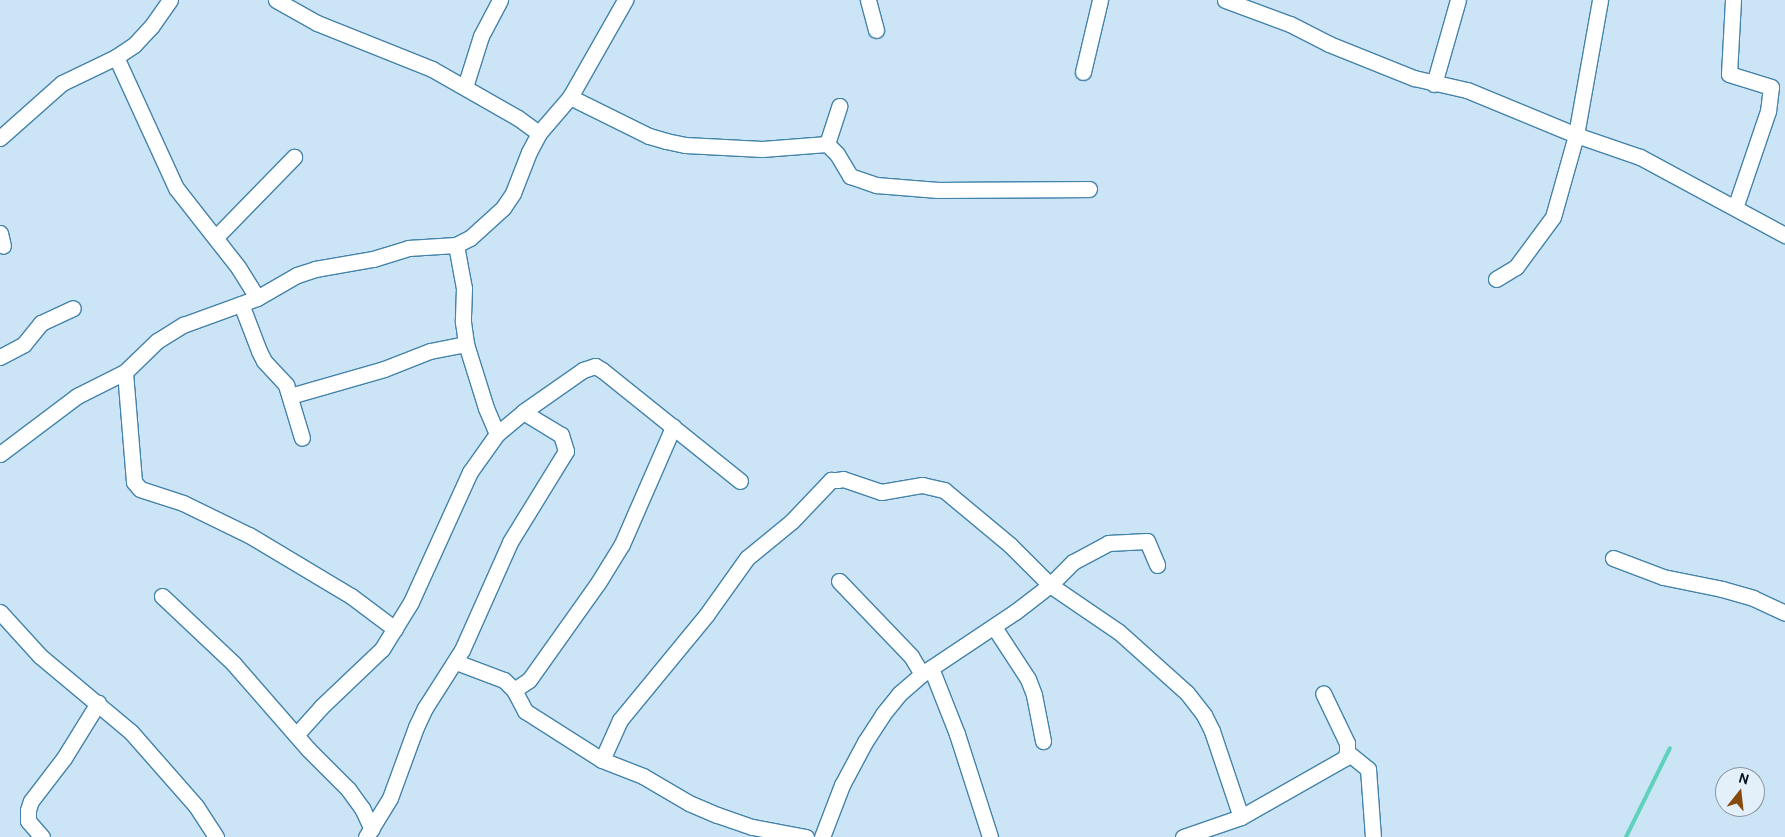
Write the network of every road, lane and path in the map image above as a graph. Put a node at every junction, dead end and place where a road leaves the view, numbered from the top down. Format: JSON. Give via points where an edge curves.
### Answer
{"nodes":[{"id":1,"x":170,"y":0,"type":"edge"},
{"id":2,"x":276,"y":0,"type":"edge"},
{"id":3,"x":500,"y":0,"type":"edge"},
{"id":4,"x":625,"y":0,"type":"edge"},
{"id":5,"x":868,"y":0,"type":"edge"},
{"id":6,"x":1100,"y":0,"type":"edge"},
{"id":7,"x":1225,"y":0,"type":"edge"},
{"id":8,"x":1458,"y":0,"type":"edge"},
{"id":9,"x":1600,"y":0,"type":"edge"},
{"id":10,"x":1733,"y":0,"type":"edge"},
{"id":11,"x":876,"y":30,"type":"dead end"},
{"id":12,"x":116,"y":57,"type":"junction"},
{"id":13,"x":1083,"y":72,"type":"dead end"},
{"id":14,"x":1434,"y":84,"type":"junction"},
{"id":15,"x":465,"y":87,"type":"junction"},
{"id":16,"x":570,"y":97,"type":"junction"},
{"id":17,"x":839,"y":106,"type":"dead end"},
{"id":18,"x":539,"y":133,"type":"junction"},
{"id":19,"x":1576,"y":135,"type":"junction"},
{"id":20,"x":0,"y":138,"type":"edge"},
{"id":21,"x":827,"y":144,"type":"junction"},
{"id":22,"x":294,"y":157,"type":"dead end"},
{"id":23,"x":1089,"y":189,"type":"dead end"},
{"id":24,"x":1735,"y":208,"type":"junction"},
{"id":25,"x":1785,"y":235,"type":"edge"},
{"id":26,"x":216,"y":237,"type":"junction"},
{"id":27,"x":456,"y":245,"type":"junction"},
{"id":28,"x":1496,"y":279,"type":"dead end"},
{"id":29,"x":256,"y":298,"type":"junction"},
{"id":30,"x":241,"y":304,"type":"junction"},
{"id":31,"x":73,"y":308,"type":"dead end"},
{"id":32,"x":466,"y":344,"type":"junction"},
{"id":33,"x":0,"y":356,"type":"edge"},
{"id":34,"x":125,"y":372,"type":"junction"},
{"id":35,"x":290,"y":396,"type":"junction"},
{"id":36,"x":523,"y":412,"type":"junction"},
{"id":37,"x":673,"y":427,"type":"junction"},
{"id":38,"x":497,"y":434,"type":"junction"},
{"id":39,"x":302,"y":438,"type":"dead end"},
{"id":40,"x":0,"y":454,"type":"edge"},
{"id":41,"x":740,"y":481,"type":"dead end"},
{"id":42,"x":1613,"y":558,"type":"dead end"},
{"id":43,"x":1158,"y":564,"type":"dead end"},
{"id":44,"x":838,"y":581,"type":"dead end"},
{"id":45,"x":1050,"y":585,"type":"junction"},
{"id":46,"x":162,"y":596,"type":"dead end"},
{"id":47,"x":0,"y":612,"type":"edge"},
{"id":48,"x":1785,"y":613,"type":"edge"},
{"id":49,"x":994,"y":627,"type":"junction"},
{"id":50,"x":395,"y":629,"type":"junction"},
{"id":51,"x":456,"y":662,"type":"junction"},
{"id":52,"x":926,"y":671,"type":"junction"},
{"id":53,"x":514,"y":690,"type":"junction"},
{"id":54,"x":1323,"y":693,"type":"dead end"},
{"id":55,"x":98,"y":703,"type":"junction"},
{"id":56,"x":296,"y":735,"type":"junction"},
{"id":57,"x":1043,"y":741,"type":"dead end"},
{"id":58,"x":1348,"y":752,"type":"junction"},
{"id":59,"x":602,"y":760,"type":"junction"},
{"id":60,"x":1241,"y":817,"type":"junction"},
{"id":61,"x":369,"y":833,"type":"edge"},
{"id":62,"x":212,"y":835,"type":"edge"},
{"id":63,"x":42,"y":837,"type":"edge"},
{"id":64,"x":806,"y":837,"type":"edge"},
{"id":65,"x":822,"y":837,"type":"edge"},
{"id":66,"x":990,"y":837,"type":"edge"},
{"id":67,"x":1183,"y":837,"type":"edge"},
{"id":68,"x":1373,"y":837,"type":"edge"}],
"edges":[{"from":1,"to":12,"type":"street","via":[[151,28]]},
{"from":2,"to":15,"type":"street","via":[[302,16],[422,65]]},
{"from":3,"to":15,"type":"street","via":[[481,36]]},
{"from":4,"to":16,"type":"street"},
{"from":5,"to":11,"type":"street"},
{"from":6,"to":13,"type":"street"},
{"from":7,"to":14,"type":"street"},
{"from":8,"to":14,"type":"street"},
{"from":9,"to":19,"type":"street"},
{"from":10,"to":24,"type":"street","via":[[1728,74],[1772,87],[1768,111]]},
{"from":12,"to":20,"type":"street","via":[[62,83]]},
{"from":12,"to":26,"type":"street","via":[[176,188]]},
{"from":14,"to":19,"type":"street","via":[[1467,90]]},
{"from":15,"to":18,"type":"street"},
{"from":16,"to":18,"type":"street"},
{"from":16,"to":21,"type":"street","via":[[649,136],[685,145],[762,149]]},
{"from":17,"to":21,"type":"street"},
{"from":18,"to":27,"type":"street","via":[[513,193],[502,208],[470,238]]},
{"from":19,"to":24,"type":"street","via":[[1640,157]]},
{"from":19,"to":28,"type":"street","via":[[1553,217],[1516,267]]},
{"from":21,"to":23,"type":"street","via":[[838,154],[850,176],[876,185],[938,190]]},
{"from":22,"to":26,"type":"street"},
{"from":24,"to":25,"type":"street"},
{"from":26,"to":29,"type":"street"},
{"from":27,"to":29,"type":"street","via":[[408,248],[315,269],[297,275]]},
{"from":27,"to":32,"type":"street","via":[[463,272]]},
{"from":29,"to":30,"type":"street"},
{"from":30,"to":34,"type":"street","via":[[168,332]]},
{"from":30,"to":35,"type":"street","via":[[264,361],[286,384]]},
{"from":31,"to":33,"type":"street","via":[[41,322],[24,344]]},
{"from":32,"to":35,"type":"street","via":[[430,351],[384,369]]},
{"from":32,"to":38,"type":"street"},
{"from":34,"to":40,"type":"street","via":[[77,396]]},
{"from":34,"to":50,"type":"street","via":[[134,482],[140,489],[183,503],[249,535],[320,576]]},
{"from":35,"to":39,"type":"street"},
{"from":36,"to":37,"type":"street","via":[[583,370],[595,366]]},
{"from":36,"to":38,"type":"street"},
{"from":36,"to":51,"type":"street","via":[[561,435],[566,451],[510,542]]},
{"from":37,"to":41,"type":"street"},
{"from":37,"to":53,"type":"street","via":[[622,544],[529,680]]},
{"from":38,"to":50,"type":"street","via":[[470,472],[411,602]]},
{"from":42,"to":48,"type":"street","via":[[1664,577],[1722,588]]},
{"from":43,"to":45,"type":"street","via":[[1147,541],[1108,543],[1073,562]]},
{"from":44,"to":52,"type":"street"},
{"from":45,"to":49,"type":"street"},
{"from":45,"to":59,"type":"street","via":[[1010,545],[944,490],[922,485],[881,492],[844,479],[831,480],[792,521],[746,558],[707,614],[620,720]]},
{"from":45,"to":60,"type":"street","via":[[1119,632],[1187,693],[1212,731]]},
{"from":46,"to":56,"type":"street","via":[[233,663]]},
{"from":47,"to":55,"type":"street","via":[[40,656]]},
{"from":49,"to":52,"type":"street"},
{"from":49,"to":57,"type":"street","via":[[1028,678]]},
{"from":50,"to":56,"type":"street","via":[[382,649]]},
{"from":51,"to":53,"type":"street","via":[[504,680]]},
{"from":51,"to":61,"type":"street","via":[[425,708],[390,798]]},
{"from":52,"to":65,"type":"street","via":[[899,694],[865,742],[842,785]]},
{"from":52,"to":66,"type":"street","via":[[957,734]]},
{"from":53,"to":59,"type":"street","via":[[525,711]]},
{"from":54,"to":58,"type":"street","via":[[1347,743]]},
{"from":55,"to":62,"type":"street","via":[[142,744],[196,806]]},
{"from":55,"to":63,"type":"street","via":[[64,758],[31,801],[28,821]]},
{"from":56,"to":61,"type":"street","via":[[348,789]]},
{"from":58,"to":60,"type":"street","via":[[1338,762]]},
{"from":58,"to":68,"type":"street","via":[[1368,769]]},
{"from":59,"to":64,"type":"street","via":[[643,776],[717,815],[752,827]]},
{"from":60,"to":67,"type":"street"}]}
